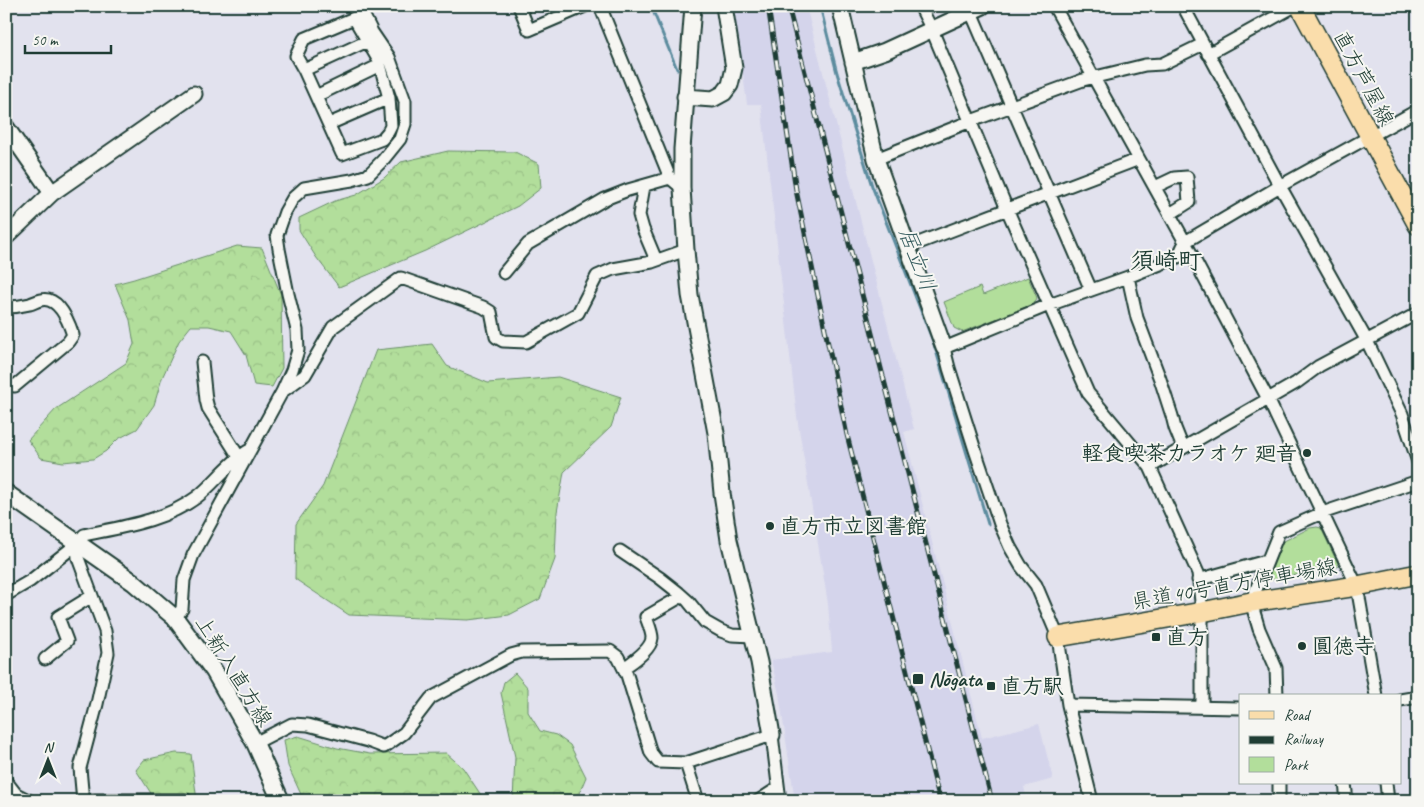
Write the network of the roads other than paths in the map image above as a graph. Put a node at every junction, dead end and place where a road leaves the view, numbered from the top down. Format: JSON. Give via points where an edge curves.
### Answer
{"nodes":[{"id":1,"x":359,"y":6,"type":"edge"},
{"id":2,"x":519,"y":6,"type":"edge"},
{"id":3,"x":585,"y":6,"type":"edge"},
{"id":4,"x":600,"y":6,"type":"edge"},
{"id":5,"x":693,"y":6,"type":"edge"},
{"id":6,"x":724,"y":6,"type":"edge"},
{"id":7,"x":840,"y":6,"type":"edge"},
{"id":8,"x":920,"y":6,"type":"edge"},
{"id":9,"x":1054,"y":6,"type":"edge"},
{"id":10,"x":1183,"y":6,"type":"edge"},
{"id":11,"x":1294,"y":6,"type":"edge"},
{"id":12,"x":1300,"y":6,"type":"edge"},
{"id":13,"x":977,"y":9,"type":"edge"},
{"id":14,"x":932,"y":30,"type":"junction"},
{"id":15,"x":371,"y":39,"type":"junction"},
{"id":16,"x":1205,"y":49,"type":"junction"},
{"id":17,"x":853,"y":62,"type":"junction"},
{"id":18,"x":380,"y":64,"type":"junction"},
{"id":19,"x":304,"y":70,"type":"junction"},
{"id":20,"x":1093,"y":77,"type":"junction"},
{"id":21,"x":194,"y":94,"type":"dead end"},
{"id":22,"x":316,"y":96,"type":"junction"},
{"id":23,"x":685,"y":97,"type":"junction"},
{"id":24,"x":389,"y":98,"type":"junction"},
{"id":25,"x":1012,"y":106,"type":"junction"},
{"id":26,"x":1418,"y":110,"type":"edge"},
{"id":27,"x":972,"y":121,"type":"junction"},
{"id":28,"x":329,"y":124,"type":"junction"},
{"id":29,"x":6,"y":127,"type":"edge"},
{"id":30,"x":1370,"y":135,"type":"junction"},
{"id":31,"x":876,"y":159,"type":"junction"},
{"id":32,"x":1139,"y":159,"type":"junction"},
{"id":33,"x":670,"y":178,"type":"junction"},
{"id":34,"x":644,"y":186,"type":"junction"},
{"id":35,"x":1280,"y":186,"type":"junction"},
{"id":36,"x":1155,"y":187,"type":"junction"},
{"id":37,"x":682,"y":188,"type":"junction"},
{"id":38,"x":52,"y":193,"type":"junction"},
{"id":39,"x":1050,"y":193,"type":"junction"},
{"id":40,"x":1007,"y":209,"type":"junction"},
{"id":41,"x":1170,"y":214,"type":"junction"},
{"id":42,"x":1418,"y":225,"type":"edge"},
{"id":43,"x":6,"y":237,"type":"edge"},
{"id":44,"x":1185,"y":242,"type":"junction"},
{"id":45,"x":908,"y":247,"type":"junction"},
{"id":46,"x":686,"y":250,"type":"junction"},
{"id":47,"x":656,"y":260,"type":"junction"},
{"id":48,"x":504,"y":273,"type":"dead end"},
{"id":49,"x":1128,"y":277,"type":"junction"},
{"id":50,"x":1091,"y":290,"type":"junction"},
{"id":51,"x":1050,"y":305,"type":"junction"},
{"id":52,"x":6,"y":307,"type":"edge"},
{"id":53,"x":1418,"y":313,"type":"edge"},
{"id":54,"x":1367,"y":341,"type":"junction"},
{"id":55,"x":944,"y":348,"type":"junction"},
{"id":56,"x":202,"y":362,"type":"dead end"},
{"id":57,"x":6,"y":385,"type":"edge"},
{"id":58,"x":282,"y":392,"type":"junction"},
{"id":59,"x":1268,"y":399,"type":"junction"},
{"id":60,"x":251,"y":448,"type":"junction"},
{"id":61,"x":1183,"y":448,"type":"junction"},
{"id":62,"x":239,"y":457,"type":"junction"},
{"id":63,"x":1418,"y":462,"type":"edge"},
{"id":64,"x":1150,"y":467,"type":"junction"},
{"id":65,"x":1418,"y":481,"type":"edge"},
{"id":66,"x":6,"y":493,"type":"edge"},
{"id":67,"x":1322,"y":513,"type":"junction"},
{"id":68,"x":77,"y":544,"type":"junction"},
{"id":69,"x":620,"y":551,"type":"dead end"},
{"id":70,"x":1266,"y":561,"type":"junction"},
{"id":71,"x":1418,"y":574,"type":"edge"},
{"id":72,"x":1198,"y":580,"type":"junction"},
{"id":73,"x":1357,"y":586,"type":"junction"},
{"id":74,"x":6,"y":595,"type":"edge"},
{"id":75,"x":92,"y":596,"type":"junction"},
{"id":76,"x":682,"y":596,"type":"junction"},
{"id":77,"x":1251,"y":602,"type":"junction"},
{"id":78,"x":1202,"y":612,"type":"junction"},
{"id":79,"x":175,"y":618,"type":"junction"},
{"id":80,"x":753,"y":636,"type":"junction"},
{"id":81,"x":1058,"y":637,"type":"junction"},
{"id":82,"x":45,"y":658,"type":"dead end"},
{"id":83,"x":624,"y":668,"type":"junction"},
{"id":84,"x":1277,"y":694,"type":"edge"},
{"id":85,"x":1376,"y":694,"type":"edge"},
{"id":86,"x":1418,"y":697,"type":"edge"},
{"id":87,"x":1402,"y":700,"type":"edge"},
{"id":88,"x":1068,"y":705,"type":"junction"},
{"id":89,"x":1202,"y":707,"type":"junction"},
{"id":90,"x":1239,"y":708,"type":"edge"},
{"id":91,"x":772,"y":735,"type":"junction"},
{"id":92,"x":255,"y":743,"type":"junction"},
{"id":93,"x":686,"y":763,"type":"junction"},
{"id":94,"x":6,"y":781,"type":"edge"},
{"id":95,"x":1279,"y":784,"type":"edge"},
{"id":96,"x":1345,"y":784,"type":"edge"},
{"id":97,"x":1386,"y":784,"type":"edge"},
{"id":98,"x":778,"y":788,"type":"junction"},
{"id":99,"x":83,"y":800,"type":"edge"},
{"id":100,"x":186,"y":800,"type":"edge"},
{"id":101,"x":30,"y":801,"type":"edge"},
{"id":102,"x":281,"y":801,"type":"edge"},
{"id":103,"x":698,"y":801,"type":"edge"},
{"id":104,"x":758,"y":801,"type":"edge"},
{"id":105,"x":780,"y":801,"type":"edge"},
{"id":106,"x":1092,"y":801,"type":"edge"},
{"id":107,"x":1279,"y":801,"type":"edge"},
{"id":108,"x":1347,"y":801,"type":"edge"},
{"id":109,"x":1388,"y":801,"type":"edge"}],
"edges":[{"from":1,"to":15,"type":"street"},
{"from":2,"to":3,"type":"street","via":[[528,30]]},
{"from":4,"to":33,"type":"street"},
{"from":5,"to":23,"type":"street"},
{"from":6,"to":23,"type":"street","via":[[734,68],[730,85],[713,99]]},
{"from":7,"to":17,"type":"street"},
{"from":8,"to":14,"type":"street"},
{"from":9,"to":20,"type":"street"},
{"from":10,"to":16,"type":"street"},
{"from":11,"to":16,"type":"street"},
{"from":12,"to":30,"type":"main road","name":"直方芦屋線"},
{"from":13,"to":14,"type":"street"},
{"from":13,"to":25,"type":"street"},
{"from":14,"to":17,"type":"street"},
{"from":14,"to":27,"type":"street"},
{"from":15,"to":18,"type":"street"},
{"from":15,"to":19,"type":"street"},
{"from":15,"to":19,"type":"street","via":[[354,18],[304,39],[296,56]]},
{"from":15,"to":58,"type":"street","via":[[389,57],[405,101],[405,124],[400,140],[368,175],[304,188],[285,212],[277,235],[297,330],[298,350]]},
{"from":16,"to":20,"type":"street","via":[[1162,64]]},
{"from":16,"to":35,"type":"street"},
{"from":17,"to":31,"type":"street"},
{"from":18,"to":22,"type":"street"},
{"from":18,"to":24,"type":"street"},
{"from":19,"to":22,"type":"street"},
{"from":20,"to":25,"type":"street"},
{"from":20,"to":32,"type":"street"},
{"from":21,"to":38,"type":"street"},
{"from":22,"to":28,"type":"street"},
{"from":23,"to":37,"type":"street"},
{"from":24,"to":28,"type":"street"},
{"from":24,"to":28,"type":"street","via":[[391,126],[382,139],[342,154]]},
{"from":25,"to":27,"type":"street"},
{"from":25,"to":39,"type":"street"},
{"from":26,"to":30,"type":"street"},
{"from":27,"to":31,"type":"street"},
{"from":27,"to":40,"type":"street"},
{"from":29,"to":38,"type":"street"},
{"from":30,"to":35,"type":"street"},
{"from":30,"to":42,"type":"main road","name":"直方芦屋線"},
{"from":31,"to":45,"type":"street"},
{"from":32,"to":36,"type":"street"},
{"from":32,"to":39,"type":"street"},
{"from":33,"to":34,"type":"street"},
{"from":33,"to":37,"type":"street"},
{"from":34,"to":47,"type":"street","via":[[639,215]]},
{"from":34,"to":48,"type":"street","via":[[605,199],[528,244]]},
{"from":35,"to":44,"type":"street"},
{"from":35,"to":54,"type":"street"},
{"from":36,"to":41,"type":"street"},
{"from":36,"to":41,"type":"street","via":[[1174,178],[1187,177],[1189,202]]},
{"from":37,"to":46,"type":"street"},
{"from":38,"to":43,"type":"street"},
{"from":39,"to":40,"type":"street"},
{"from":39,"to":50,"type":"street"},
{"from":40,"to":45,"type":"street"},
{"from":40,"to":51,"type":"street"},
{"from":41,"to":44,"type":"street"},
{"from":44,"to":49,"type":"street","via":[[1178,256]]},
{"from":44,"to":59,"type":"street"},
{"from":45,"to":55,"type":"street"},
{"from":46,"to":47,"type":"street"},
{"from":46,"to":80,"type":"street","via":[[690,295],[716,434],[729,540]]},
{"from":47,"to":58,"type":"street","via":[[613,269],[597,276],[578,313],[526,342],[503,341],[496,337],[491,312],[483,307],[400,278],[334,327],[305,375]]},
{"from":49,"to":50,"type":"street"},
{"from":49,"to":61,"type":"street","via":[[1137,318]]},
{"from":50,"to":51,"type":"street"},
{"from":51,"to":55,"type":"street"},
{"from":51,"to":64,"type":"street","via":[[1088,393]]},
{"from":52,"to":57,"type":"street","via":[[47,300],[64,313],[72,335],[68,342],[15,386]]},
{"from":53,"to":54,"type":"street"},
{"from":54,"to":59,"type":"street","via":[[1319,366]]},
{"from":54,"to":63,"type":"street","via":[[1402,414]]},
{"from":55,"to":81,"type":"street","via":[[1000,524],[1021,566],[1036,584]]},
{"from":56,"to":62,"type":"street","via":[[208,408]]},
{"from":58,"to":60,"type":"street"},
{"from":59,"to":61,"type":"street"},
{"from":59,"to":67,"type":"street"},
{"from":60,"to":62,"type":"street"},
{"from":60,"to":79,"type":"street","via":[[193,555],[184,580],[182,609]]},
{"from":61,"to":64,"type":"street"},
{"from":62,"to":68,"type":"street","via":[[197,497],[176,510],[139,523],[84,535]]},
{"from":64,"to":72,"type":"street","via":[[1198,573]]},
{"from":65,"to":67,"type":"street"},
{"from":66,"to":68,"type":"main road","name":"上新入直方線"},
{"from":67,"to":70,"type":"street","via":[[1279,532]]},
{"from":67,"to":73,"type":"street"},
{"from":68,"to":74,"type":"street","via":[[30,582]]},
{"from":68,"to":75,"type":"street","via":[[78,558]]},
{"from":68,"to":79,"type":"main road","name":"上新入直方線","via":[[133,582]]},
{"from":69,"to":76,"type":"street"},
{"from":70,"to":72,"type":"street"},
{"from":70,"to":77,"type":"street"},
{"from":71,"to":73,"type":"main road","name":"県道40号直方停車場線"},
{"from":72,"to":78,"type":"street"},
{"from":73,"to":77,"type":"main road","name":"県道40号直方停車場線"},
{"from":73,"to":85,"type":"street"},
{"from":75,"to":82,"type":"street","via":[[58,617],[67,641]]},
{"from":75,"to":99,"type":"street","via":[[105,631],[108,653],[80,768]]},
{"from":76,"to":80,"type":"street","via":[[705,622],[715,628],[732,635]]},
{"from":76,"to":83,"type":"street","via":[[646,617],[652,638],[649,646]]},
{"from":77,"to":78,"type":"main road","name":"県道40号直方停車場線"},
{"from":77,"to":84,"type":"street","via":[[1276,668]]},
{"from":78,"to":81,"type":"main road","name":"県道40号直方停車場線"},
{"from":78,"to":89,"type":"street"},
{"from":79,"to":92,"type":"main road","name":"上新入直方線","via":[[214,672]]},
{"from":80,"to":91,"type":"street"},
{"from":81,"to":88,"type":"street"},
{"from":83,"to":92,"type":"street","via":[[610,650],[522,652],[431,698],[404,733],[384,747],[308,725],[292,724]]},
{"from":83,"to":93,"type":"street","via":[[651,753],[658,762]]},
{"from":86,"to":87,"type":"street"},
{"from":88,"to":89,"type":"street"},
{"from":88,"to":106,"type":"street"},
{"from":89,"to":90,"type":"street"},
{"from":91,"to":93,"type":"street"},
{"from":91,"to":98,"type":"street"},
{"from":92,"to":102,"type":"main road","name":"上新入直方線"},
{"from":93,"to":103,"type":"street"},
{"from":94,"to":101,"type":"street","via":[[16,794]]},
{"from":95,"to":107,"type":"street"},
{"from":96,"to":108,"type":"street"},
{"from":97,"to":109,"type":"street"},
{"from":98,"to":104,"type":"street"},
{"from":98,"to":105,"type":"street"},
{"from":99,"to":100,"type":"street"}]}
